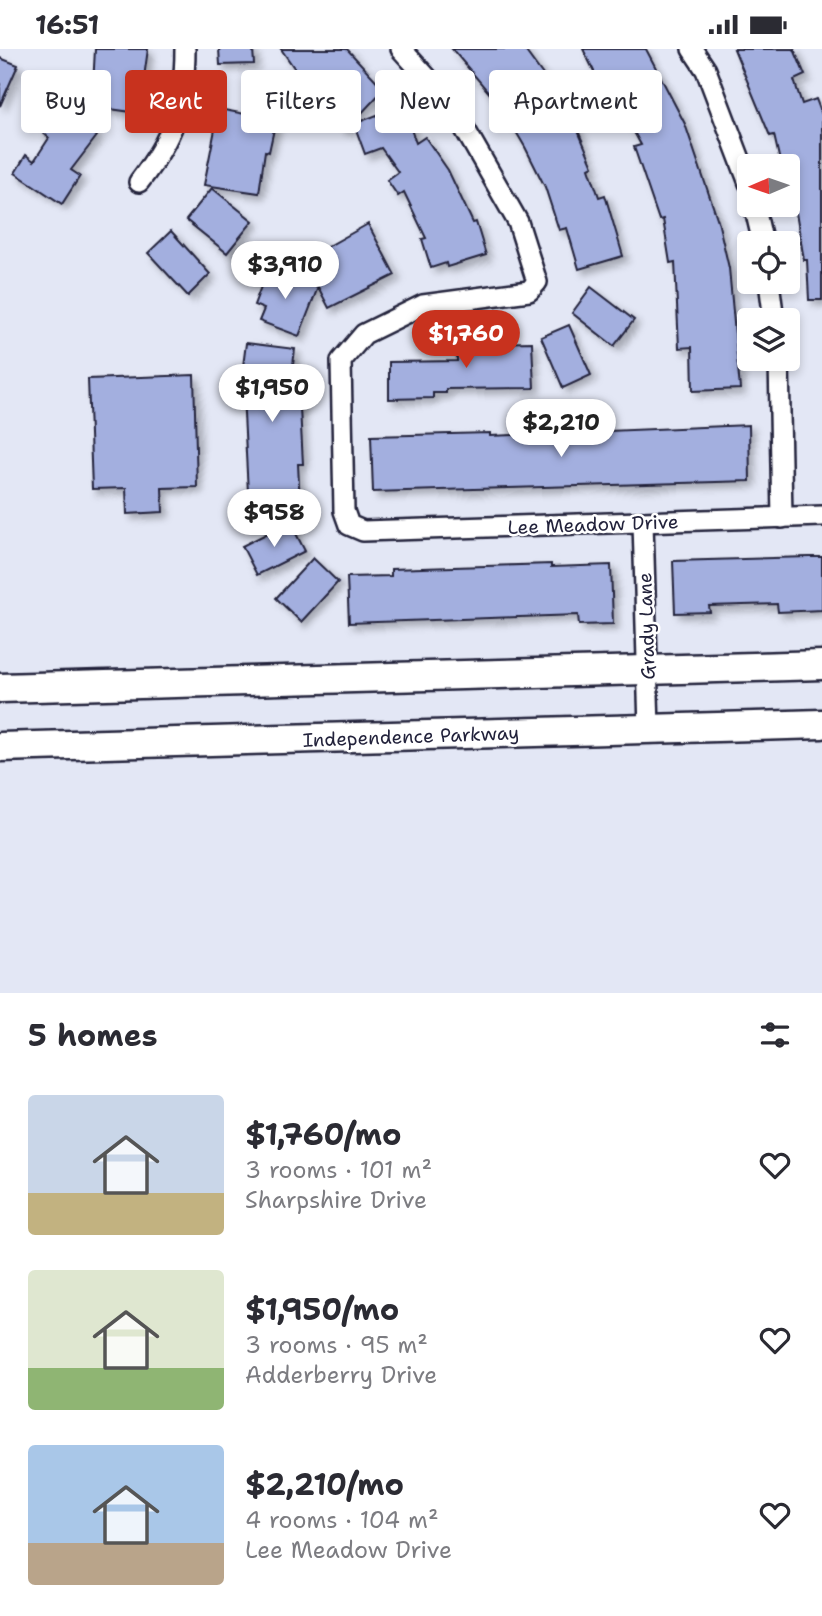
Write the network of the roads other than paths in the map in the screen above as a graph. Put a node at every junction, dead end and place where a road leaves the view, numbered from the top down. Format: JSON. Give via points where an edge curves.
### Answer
{"nodes":[{"id":1,"x":185,"y":49,"type":"edge"},
{"id":2,"x":401,"y":49,"type":"edge"},
{"id":3,"x":692,"y":49,"type":"edge"},
{"id":4,"x":738,"y":154,"type":"edge"},
{"id":5,"x":139,"y":182,"type":"dead end"},
{"id":6,"x":779,"y":371,"type":"edge"},
{"id":7,"x":822,"y":516,"type":"edge"},
{"id":8,"x":782,"y":518,"type":"junction"},
{"id":9,"x":643,"y":522,"type":"junction"},
{"id":10,"x":822,"y":665,"type":"edge"},
{"id":11,"x":647,"y":670,"type":"junction"},
{"id":12,"x":0,"y":688,"type":"edge"},
{"id":13,"x":822,"y":724,"type":"edge"},
{"id":14,"x":649,"y":729,"type":"junction"},
{"id":15,"x":0,"y":747,"type":"edge"}],
"edges":[{"from":1,"to":5,"type":"street","via":[[185,87],[164,149]]},
{"from":2,"to":9,"type":"street","name":"Lee Meadow Drive","via":[[450,103],[518,222],[537,282],[528,292],[423,305],[364,334],[341,361],[344,512],[349,525],[363,531]]},
{"from":3,"to":4,"type":"street","via":[[706,70]]},
{"from":6,"to":8,"type":"street"},
{"from":7,"to":8,"type":"street","name":"Lee Meadow Drive"},
{"from":8,"to":9,"type":"street","name":"Lee Meadow Drive"},
{"from":9,"to":11,"type":"street","name":"Grady Lane"},
{"from":10,"to":11,"type":"main road"},
{"from":11,"to":12,"type":"main road"},
{"from":11,"to":14,"type":"street","name":"Grady Lane"},
{"from":13,"to":14,"type":"main road","name":"Independence Parkway"},
{"from":14,"to":15,"type":"main road","name":"Independence Parkway"}]}
